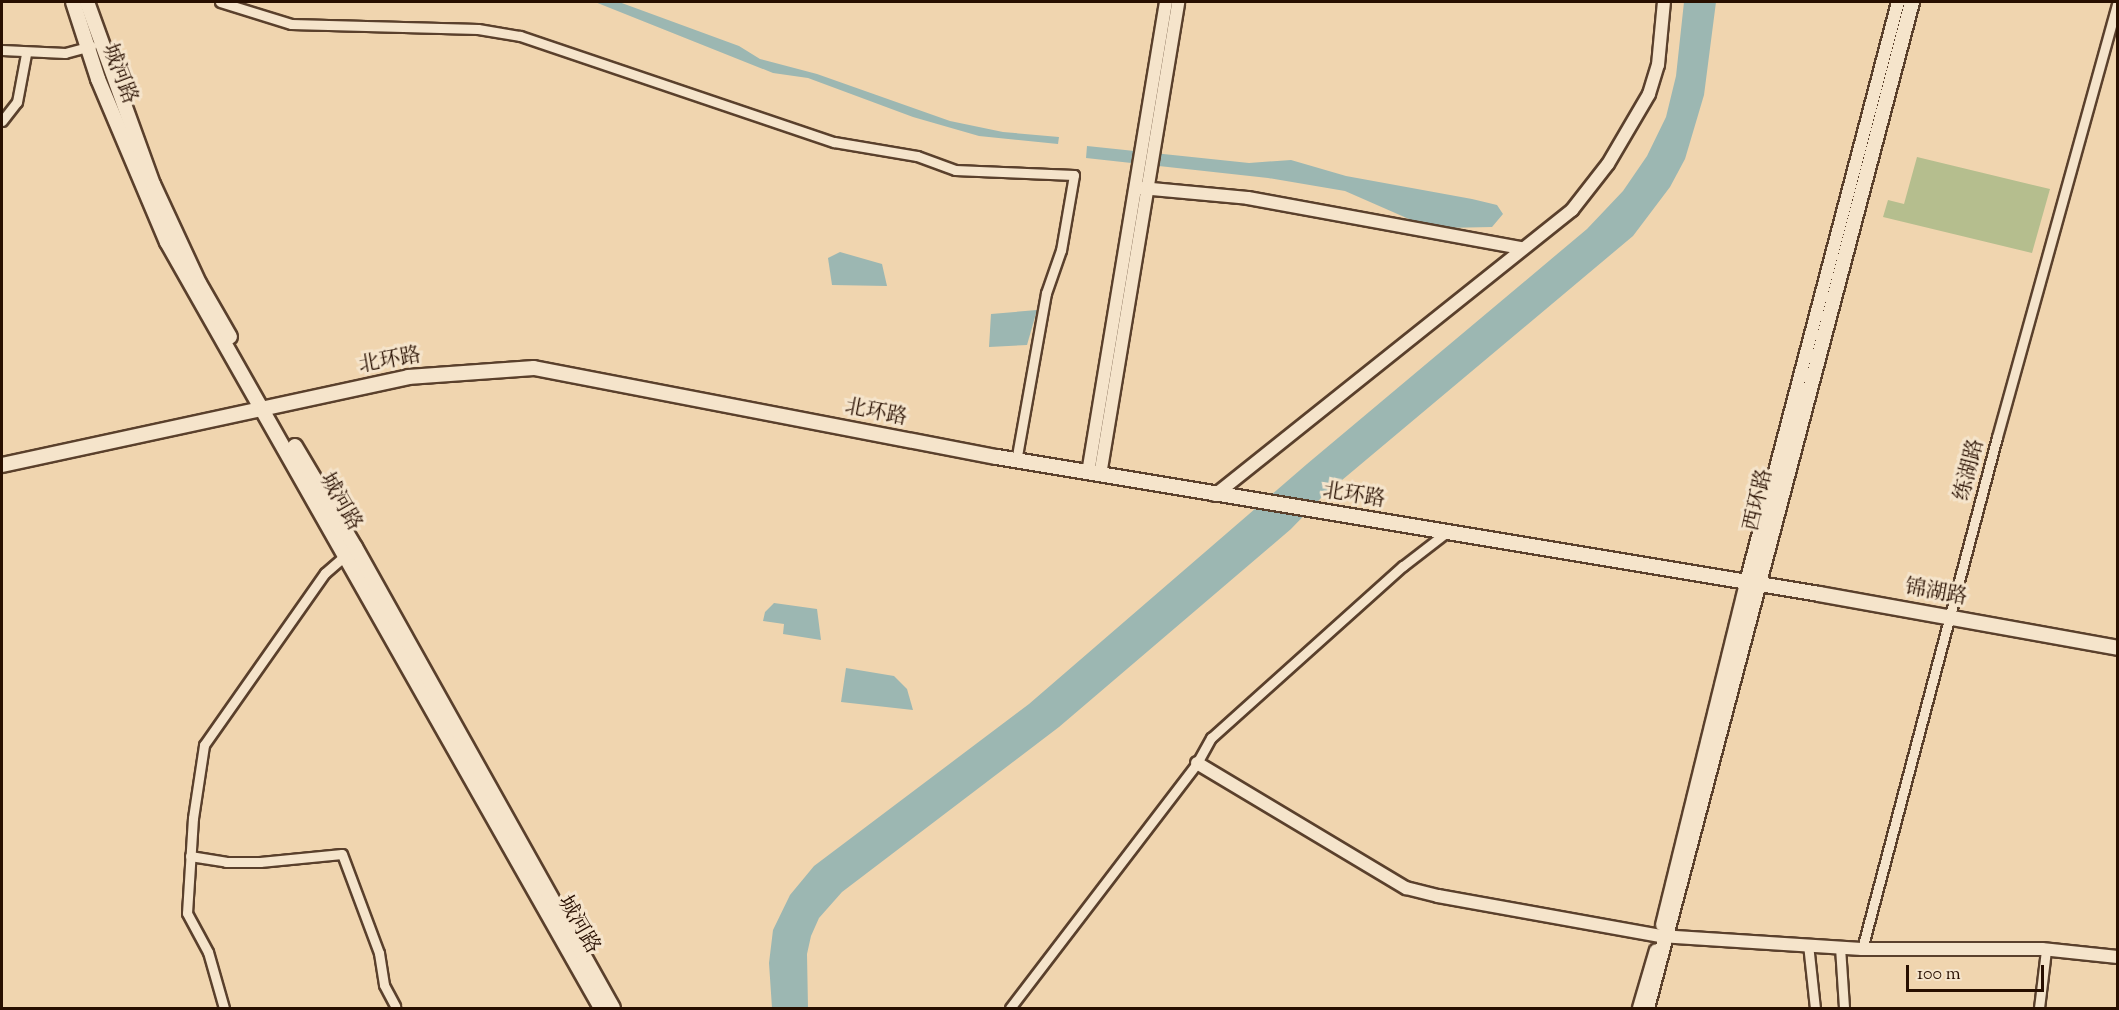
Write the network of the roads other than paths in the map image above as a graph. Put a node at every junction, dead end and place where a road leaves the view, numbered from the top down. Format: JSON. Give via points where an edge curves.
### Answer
{"nodes":[{"id":1,"x":73,"y":2,"type":"edge"},
{"id":2,"x":87,"y":2,"type":"edge"},
{"id":3,"x":220,"y":2,"type":"edge"},
{"id":4,"x":1166,"y":2,"type":"edge"},
{"id":5,"x":1178,"y":2,"type":"edge"},
{"id":6,"x":1664,"y":2,"type":"edge"},
{"id":7,"x":1898,"y":2,"type":"edge"},
{"id":8,"x":1912,"y":2,"type":"edge"},
{"id":9,"x":2118,"y":2,"type":"edge"},
{"id":10,"x":93,"y":45,"type":"junction"},
{"id":11,"x":2,"y":50,"type":"edge"},
{"id":12,"x":26,"y":54,"type":"junction"},
{"id":13,"x":2,"y":121,"type":"edge"},
{"id":14,"x":1133,"y":187,"type":"junction"},
{"id":15,"x":1147,"y":189,"type":"junction"},
{"id":16,"x":1521,"y":248,"type":"junction"},
{"id":17,"x":266,"y":405,"type":"junction"},
{"id":18,"x":1016,"y":461,"type":"junction"},
{"id":19,"x":2,"y":465,"type":"edge"},
{"id":20,"x":1094,"y":474,"type":"junction"},
{"id":21,"x":1215,"y":495,"type":"junction"},
{"id":22,"x":1447,"y":532,"type":"junction"},
{"id":23,"x":351,"y":551,"type":"junction"},
{"id":24,"x":1746,"y":582,"type":"junction"},
{"id":25,"x":1761,"y":584,"type":"junction"},
{"id":26,"x":1950,"y":618,"type":"junction"},
{"id":27,"x":2118,"y":648,"type":"edge"},
{"id":28,"x":1197,"y":763,"type":"junction"},
{"id":29,"x":190,"y":856,"type":"junction"},
{"id":30,"x":1663,"y":936,"type":"junction"},
{"id":31,"x":1808,"y":945,"type":"junction"},
{"id":32,"x":1839,"y":947,"type":"junction"},
{"id":33,"x":1862,"y":949,"type":"junction"},
{"id":34,"x":2046,"y":950,"type":"junction"},
{"id":35,"x":2118,"y":957,"type":"edge"},
{"id":36,"x":395,"y":1006,"type":"dead end"},
{"id":37,"x":224,"y":1008,"type":"edge"},
{"id":38,"x":602,"y":1008,"type":"edge"},
{"id":39,"x":613,"y":1008,"type":"edge"},
{"id":40,"x":1010,"y":1008,"type":"edge"},
{"id":41,"x":1639,"y":1008,"type":"edge"},
{"id":42,"x":1647,"y":1008,"type":"edge"},
{"id":43,"x":1815,"y":1008,"type":"edge"},
{"id":44,"x":1844,"y":1008,"type":"edge"},
{"id":45,"x":2038,"y":1008,"type":"edge"}],
"edges":[{"from":1,"to":10,"type":"main road","name":"城河路"},
{"from":2,"to":10,"type":"main road","name":"城河路"},
{"from":3,"to":18,"type":"street","via":[[291,24],[478,29],[520,36],[834,142],[917,156],[955,170],[1074,175],[1061,250],[1046,293]]},
{"from":4,"to":14,"type":"street"},
{"from":5,"to":15,"type":"street"},
{"from":6,"to":16,"type":"street","via":[[1658,65],[1648,94],[1608,164],[1572,210]]},
{"from":7,"to":24,"type":"street","name":"西环路"},
{"from":8,"to":25,"type":"main road","name":"西环路","via":[[1796,435]]},
{"from":9,"to":26,"type":"street","name":"练湖路"},
{"from":10,"to":12,"type":"street","via":[[65,53]]},
{"from":10,"to":17,"type":"main road","name":"城河路","via":[[199,283]]},
{"from":11,"to":12,"type":"street"},
{"from":12,"to":13,"type":"street","via":[[17,102]]},
{"from":14,"to":15,"type":"street"},
{"from":14,"to":20,"type":"street"},
{"from":15,"to":16,"type":"street","via":[[1248,198]]},
{"from":15,"to":20,"type":"street"},
{"from":16,"to":21,"type":"street"},
{"from":17,"to":18,"type":"main road","name":"北环路","via":[[408,377],[534,368]]},
{"from":17,"to":19,"type":"main road","name":"北环路"},
{"from":17,"to":23,"type":"main road","name":"城河路"},
{"from":18,"to":20,"type":"main road","name":"北环路"},
{"from":20,"to":21,"type":"main road","name":"北环路"},
{"from":21,"to":22,"type":"main road","name":"北环路"},
{"from":22,"to":24,"type":"main road","name":"北环路"},
{"from":22,"to":28,"type":"street","via":[[1232,716],[1211,738]]},
{"from":23,"to":29,"type":"street","via":[[325,573],[204,745]]},
{"from":23,"to":38,"type":"main road","name":"城河路"},
{"from":23,"to":39,"type":"main road","name":"城河路"},
{"from":24,"to":25,"type":"main road","name":"锦湖路"},
{"from":24,"to":30,"type":"street","name":"西环路"},
{"from":25,"to":26,"type":"main road","name":"锦湖路"},
{"from":25,"to":30,"type":"main road","name":"西环路","via":[[1742,635]]},
{"from":26,"to":27,"type":"main road","name":"锦湖路"},
{"from":26,"to":33,"type":"street","name":"练湖路"},
{"from":28,"to":30,"type":"street","via":[[1406,888]]},
{"from":28,"to":40,"type":"street"},
{"from":29,"to":36,"type":"street","via":[[260,862],[342,854],[379,952],[384,985]]},
{"from":29,"to":37,"type":"street","via":[[187,913],[208,952]]},
{"from":30,"to":31,"type":"street"},
{"from":30,"to":41,"type":"street","name":"西环路"},
{"from":30,"to":42,"type":"main road","name":"西环路"},
{"from":31,"to":32,"type":"street"},
{"from":31,"to":43,"type":"street"},
{"from":32,"to":33,"type":"street"},
{"from":32,"to":44,"type":"street"},
{"from":33,"to":34,"type":"street"},
{"from":34,"to":35,"type":"street"},
{"from":34,"to":45,"type":"street"}]}
